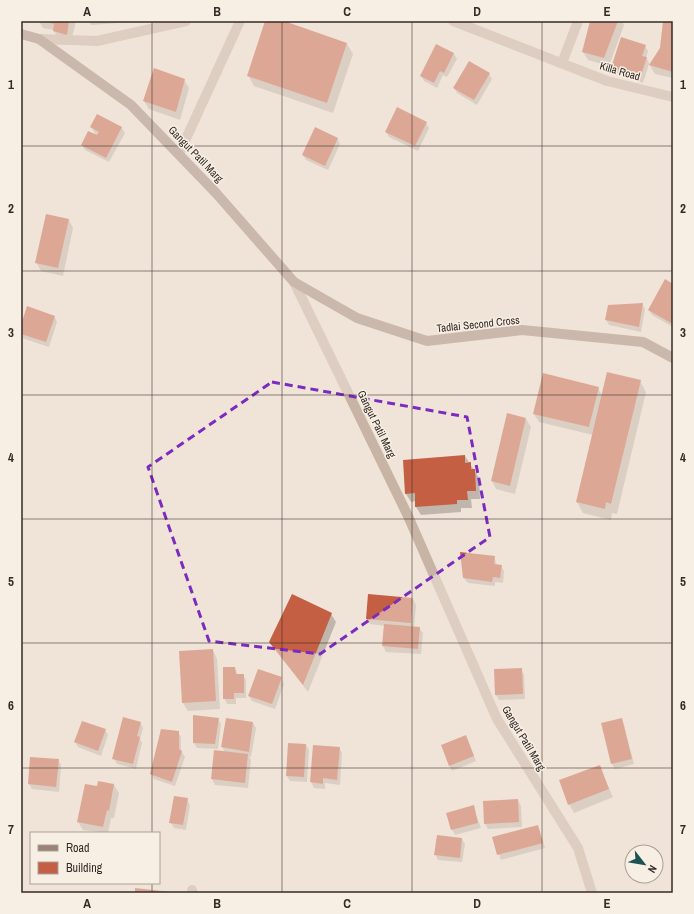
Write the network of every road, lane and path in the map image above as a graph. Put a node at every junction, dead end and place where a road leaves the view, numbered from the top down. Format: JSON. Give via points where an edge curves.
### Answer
{"nodes":[{"id":1,"x":186,"y":21,"type":"edge"},
{"id":2,"x":240,"y":21,"type":"edge"},
{"id":3,"x":453,"y":21,"type":"edge"},
{"id":4,"x":578,"y":21,"type":"edge"},
{"id":5,"x":21,"y":34,"type":"edge"},
{"id":6,"x":39,"y":39,"type":"junction"},
{"id":7,"x":562,"y":63,"type":"junction"},
{"id":8,"x":673,"y":97,"type":"edge"},
{"id":9,"x":179,"y":154,"type":"junction"},
{"id":10,"x":294,"y":282,"type":"junction"},
{"id":11,"x":673,"y":358,"type":"edge"},
{"id":12,"x":592,"y":893,"type":"edge"}],
"edges":[{"from":1,"to":6,"type":"street","via":[[98,41]]},
{"from":2,"to":9,"type":"street"},
{"from":3,"to":7,"type":"street","name":"Killa Road"},
{"from":4,"to":7,"type":"street"},
{"from":5,"to":6,"type":"main road"},
{"from":6,"to":9,"type":"main road","name":"Gangut Patil Marg","via":[[131,105]]},
{"from":7,"to":8,"type":"street","name":"Killa Road","via":[[607,81]]},
{"from":9,"to":10,"type":"main road","name":"Gangut Patil Marg"},
{"from":10,"to":11,"type":"main road","name":"Tadlai Second Cross","via":[[357,318],[427,341],[522,330],[642,342]]},
{"from":10,"to":12,"type":"street","name":"Gangut Patil Marg","via":[[408,516],[497,719],[578,848]]}]}
